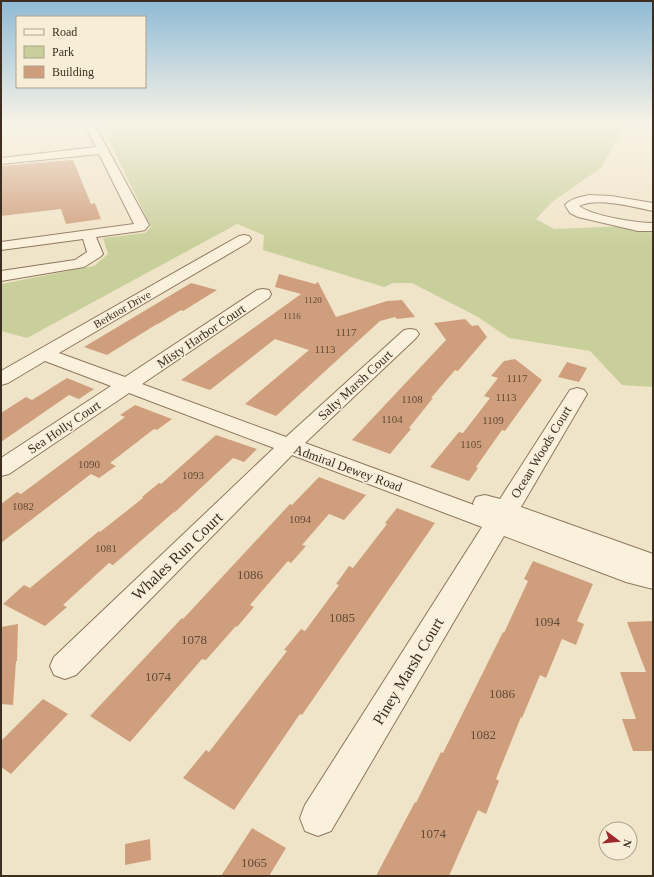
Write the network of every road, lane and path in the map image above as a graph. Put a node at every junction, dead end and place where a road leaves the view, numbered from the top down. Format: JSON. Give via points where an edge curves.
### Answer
{"nodes":[{"id":1,"x":110,"y":165,"type":"edge"},
{"id":2,"x":653,"y":207,"type":"edge"},
{"id":3,"x":653,"y":227,"type":"edge"},
{"id":4,"x":244,"y":238,"type":"dead end"},
{"id":5,"x":90,"y":241,"type":"junction"},
{"id":6,"x":1,"y":246,"type":"edge"},
{"id":7,"x":1,"y":262,"type":"edge"},
{"id":8,"x":1,"y":276,"type":"edge"},
{"id":9,"x":263,"y":294,"type":"dead end"},
{"id":10,"x":410,"y":334,"type":"dead end"},
{"id":11,"x":49,"y":351,"type":"junction"},
{"id":12,"x":1,"y":379,"type":"edge"},
{"id":13,"x":133,"y":382,"type":"junction"},
{"id":14,"x":577,"y":394,"type":"dead end"},
{"id":15,"x":295,"y":441,"type":"junction"},
{"id":16,"x":1,"y":469,"type":"edge"},
{"id":17,"x":502,"y":517,"type":"junction"},
{"id":18,"x":653,"y":565,"type":"edge"},
{"id":19,"x":653,"y":579,"type":"edge"},
{"id":20,"x":65,"y":666,"type":"dead end"},
{"id":21,"x":318,"y":818,"type":"dead end"}],
"edges":[{"from":1,"to":5,"type":"street","via":[[142,225]]},
{"from":2,"to":3,"type":"street","via":[[621,201],[589,200],[577,201],[572,205],[583,214],[638,227]]},
{"from":4,"to":11,"type":"street","name":"Berknor Drive"},
{"from":5,"to":6,"type":"street"},
{"from":5,"to":7,"type":"street"},
{"from":5,"to":8,"type":"street","via":[[95,254],[79,264]]},
{"from":9,"to":13,"type":"street","name":"Misty Harbor Court"},
{"from":10,"to":15,"type":"street","name":"Salty Marsh Court"},
{"from":11,"to":12,"type":"street","name":"Berknor Drive"},
{"from":11,"to":13,"type":"street","name":"Admiral Dewey Road"},
{"from":13,"to":15,"type":"street","name":"Admiral Dewey Road"},
{"from":13,"to":16,"type":"street","name":"Sea Holly Court"},
{"from":14,"to":17,"type":"street","name":"Ocean Woods Court"},
{"from":15,"to":17,"type":"street","name":"Admiral Dewey Road"},
{"from":15,"to":20,"type":"street","name":"Whales Run Court"},
{"from":17,"to":18,"type":"street","name":"Admiral Dewey Road"},
{"from":17,"to":19,"type":"street","name":"Admiral Dewey Road","via":[[636,575]]},
{"from":17,"to":21,"type":"street","name":"Piney Marsh Court"}]}
